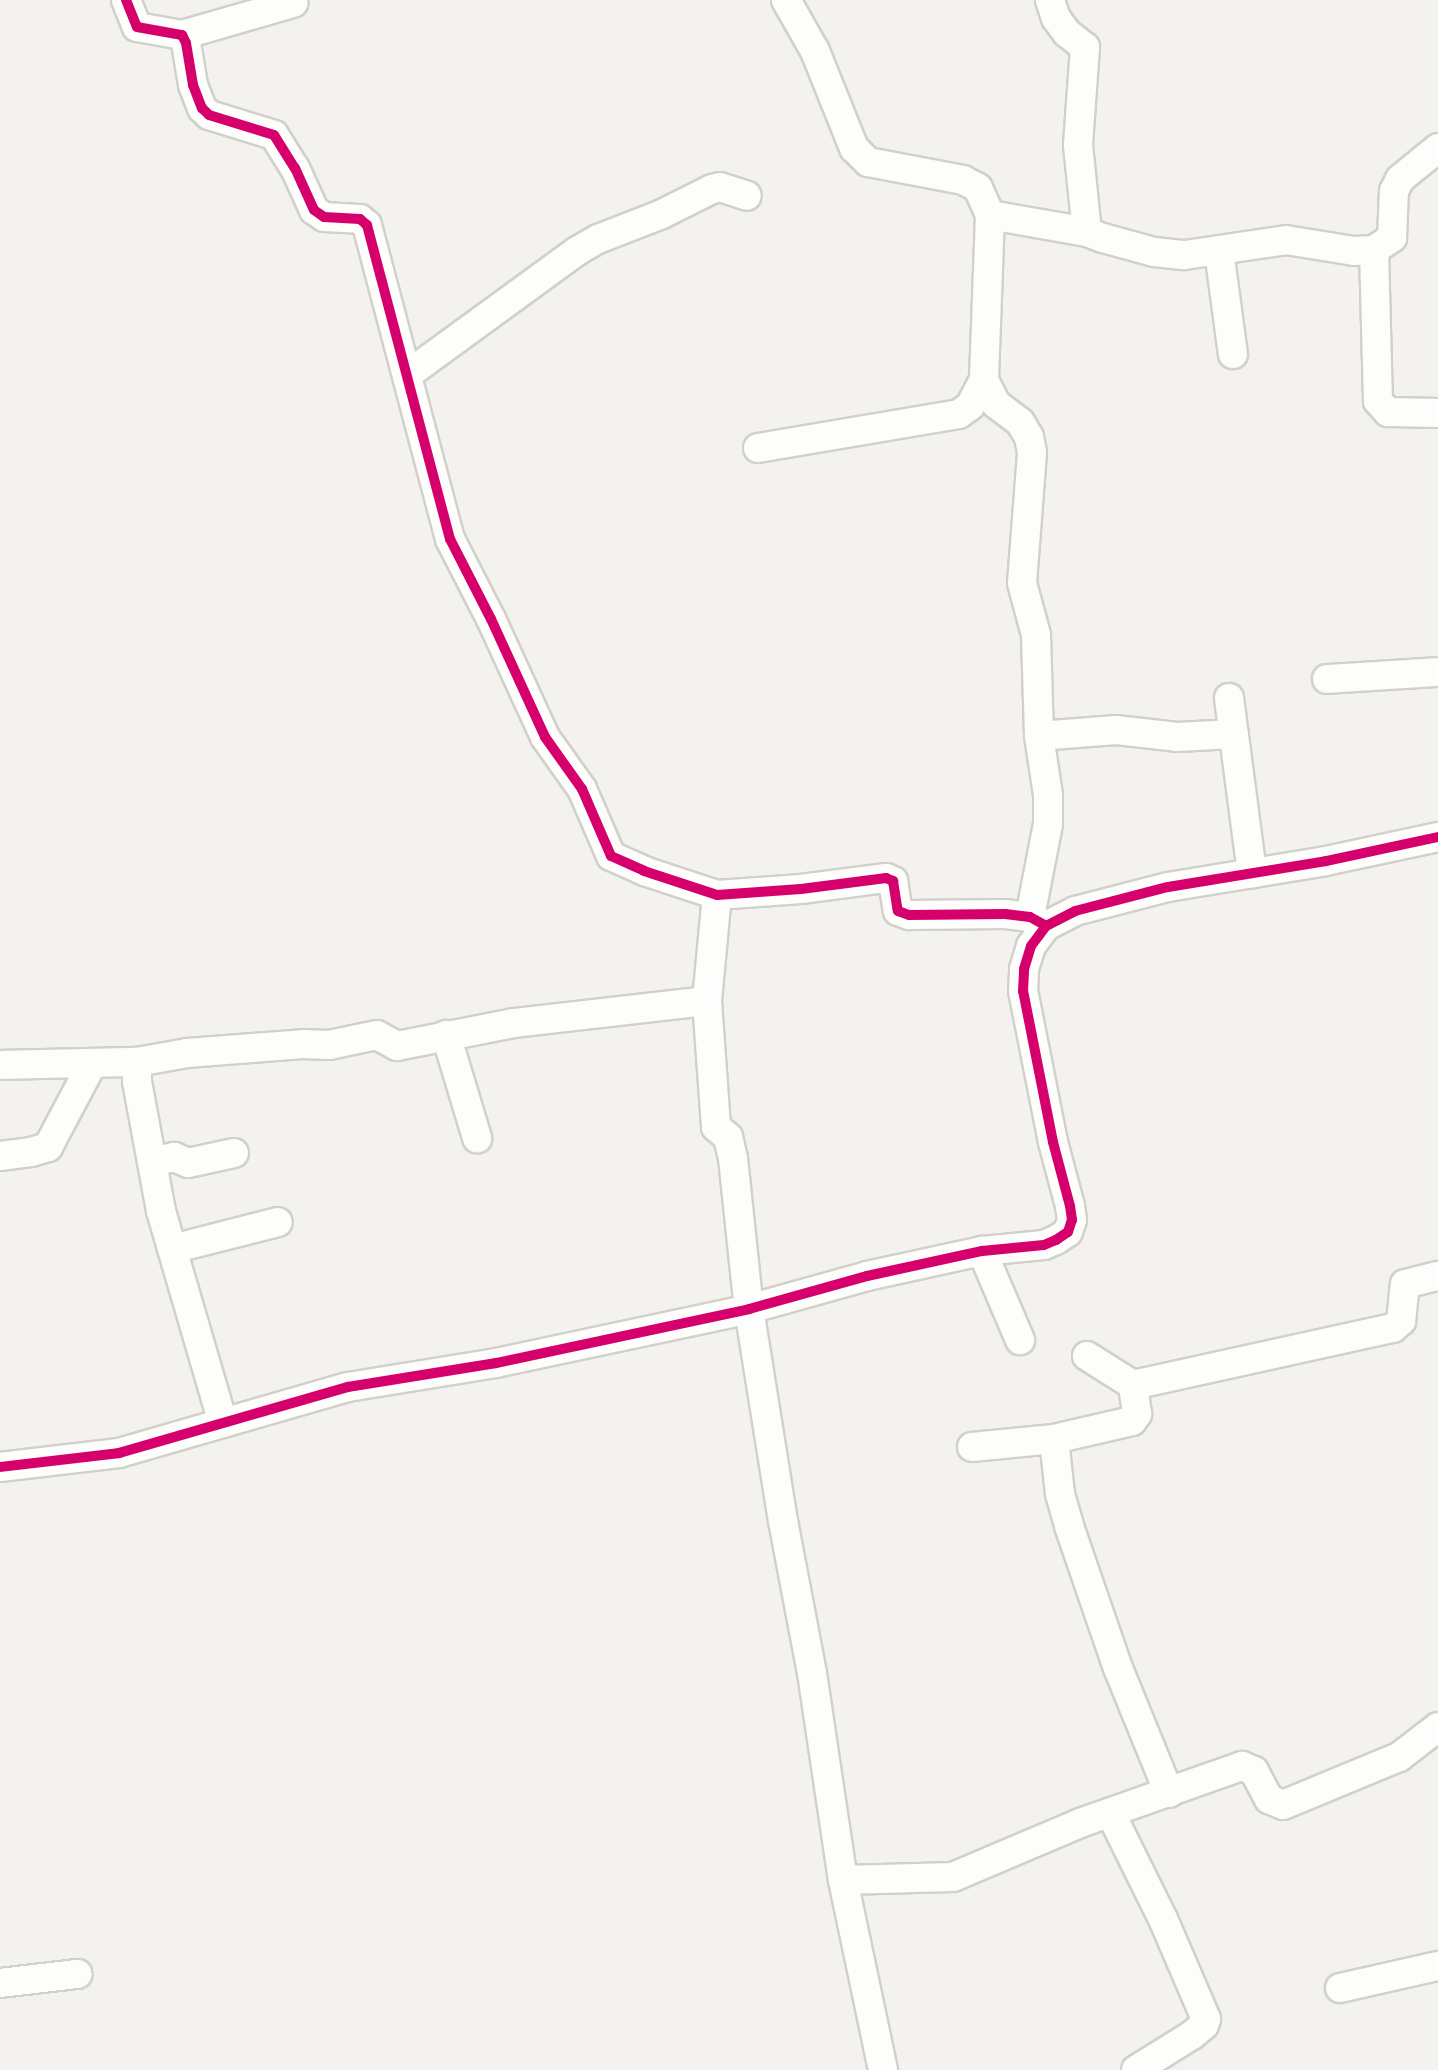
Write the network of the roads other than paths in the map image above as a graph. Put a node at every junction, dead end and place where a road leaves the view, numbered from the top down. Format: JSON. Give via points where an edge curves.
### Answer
{"nodes":[{"id":1,"x":125,"y":0,"type":"edge"},
{"id":2,"x":786,"y":0,"type":"edge"},
{"id":3,"x":1050,"y":0,"type":"edge"},
{"id":4,"x":293,"y":3,"type":"dead end"},
{"id":5,"x":182,"y":36,"type":"junction"},
{"id":6,"x":1438,"y":149,"type":"edge"},
{"id":7,"x":747,"y":196,"type":"dead end"},
{"id":8,"x":990,"y":215,"type":"junction"},
{"id":9,"x":1087,"y":232,"type":"junction"},
{"id":10,"x":1374,"y":250,"type":"junction"},
{"id":11,"x":1219,"y":251,"type":"junction"},
{"id":12,"x":1233,"y":354,"type":"dead end"},
{"id":13,"x":407,"y":375,"type":"junction"},
{"id":14,"x":984,"y":380,"type":"junction"},
{"id":15,"x":1438,"y":413,"type":"edge"},
{"id":16,"x":758,"y":448,"type":"dead end"},
{"id":17,"x":1438,"y":672,"type":"edge"},
{"id":18,"x":1327,"y":679,"type":"dead end"},
{"id":19,"x":1229,"y":698,"type":"dead end"},
{"id":20,"x":1234,"y":734,"type":"junction"},
{"id":21,"x":1039,"y":736,"type":"junction"},
{"id":22,"x":1438,"y":837,"type":"edge"},
{"id":23,"x":1252,"y":873,"type":"junction"},
{"id":24,"x":717,"y":895,"type":"junction"},
{"id":25,"x":1038,"y":921,"type":"junction"},
{"id":26,"x":708,"y":1001,"type":"junction"},
{"id":27,"x":446,"y":1035,"type":"junction"},
{"id":28,"x":137,"y":1062,"type":"junction"},
{"id":29,"x":92,"y":1064,"type":"junction"},
{"id":30,"x":0,"y":1065,"type":"edge"},
{"id":31,"x":477,"y":1138,"type":"dead end"},
{"id":32,"x":234,"y":1153,"type":"dead end"},
{"id":33,"x":0,"y":1156,"type":"edge"},
{"id":34,"x":152,"y":1162,"type":"junction"},
{"id":35,"x":278,"y":1222,"type":"dead end"},
{"id":36,"x":172,"y":1249,"type":"junction"},
{"id":37,"x":982,"y":1251,"type":"junction"},
{"id":38,"x":1438,"y":1276,"type":"edge"},
{"id":39,"x":749,"y":1309,"type":"junction"},
{"id":40,"x":1020,"y":1340,"type":"dead end"},
{"id":41,"x":1087,"y":1356,"type":"dead end"},
{"id":42,"x":1133,"y":1385,"type":"junction"},
{"id":43,"x":223,"y":1423,"type":"junction"},
{"id":44,"x":1054,"y":1439,"type":"junction"},
{"id":45,"x":972,"y":1447,"type":"dead end"},
{"id":46,"x":0,"y":1468,"type":"edge"},
{"id":47,"x":1438,"y":1727,"type":"edge"},
{"id":48,"x":1169,"y":1793,"type":"junction"},
{"id":49,"x":1111,"y":1814,"type":"junction"},
{"id":50,"x":843,"y":1880,"type":"junction"},
{"id":51,"x":1438,"y":1966,"type":"edge"},
{"id":52,"x":77,"y":1974,"type":"dead end"},
{"id":53,"x":0,"y":1983,"type":"edge"},
{"id":54,"x":1340,"y":1988,"type":"dead end"},
{"id":55,"x":883,"y":2070,"type":"edge"},
{"id":56,"x":1136,"y":2070,"type":"edge"}],
"edges":[{"from":1,"to":5,"type":"street","via":[[136,27]]},
{"from":2,"to":8,"type":"street","via":[[815,51],[854,148],[868,162],[963,180],[978,188]]},
{"from":3,"to":9,"type":"street","via":[[1062,26],[1085,47],[1078,145]]},
{"from":4,"to":5,"type":"street"},
{"from":5,"to":13,"type":"street","via":[[202,108],[209,115],[274,135],[314,210],[324,217],[360,219],[367,225]]},
{"from":6,"to":10,"type":"street","via":[[1400,179],[1394,191],[1392,238]]},
{"from":7,"to":13,"type":"street","via":[[720,187],[712,189],[598,239]]},
{"from":8,"to":9,"type":"street"},
{"from":8,"to":14,"type":"street"},
{"from":9,"to":11,"type":"street","via":[[1154,252]]},
{"from":10,"to":11,"type":"street","via":[[1286,240]]},
{"from":10,"to":15,"type":"street","via":[[1378,401],[1388,412]]},
{"from":11,"to":12,"type":"street"},
{"from":13,"to":24,"type":"street","via":[[450,539],[545,737],[582,789],[603,843],[620,862]]},
{"from":14,"to":16,"type":"street","via":[[970,406],[959,414]]},
{"from":14,"to":21,"type":"street","via":[[996,404],[1020,422],[1032,453],[1022,583],[1036,635]]},
{"from":17,"to":18,"type":"street"},
{"from":19,"to":20,"type":"street"},
{"from":20,"to":21,"type":"street","via":[[1177,737],[1116,730]]},
{"from":20,"to":23,"type":"street"},
{"from":21,"to":25,"type":"street","via":[[1048,824]]},
{"from":22,"to":23,"type":"street"},
{"from":23,"to":25,"type":"street","via":[[1168,887]]},
{"from":24,"to":25,"type":"street","via":[[886,877],[893,881],[898,911],[909,915],[1005,914]]},
{"from":24,"to":26,"type":"street"},
{"from":25,"to":37,"type":"street","via":[[1023,991],[1072,1220],[1068,1232],[1044,1245]]},
{"from":26,"to":27,"type":"street"},
{"from":26,"to":39,"type":"street","via":[[716,1127],[728,1137],[733,1158]]},
{"from":27,"to":28,"type":"street","via":[[397,1046],[377,1035],[344,1044],[187,1053]]},
{"from":27,"to":31,"type":"street"},
{"from":28,"to":29,"type":"street"},
{"from":28,"to":34,"type":"street"},
{"from":29,"to":30,"type":"street"},
{"from":29,"to":33,"type":"street","via":[[48,1147]]},
{"from":32,"to":34,"type":"street","via":[[188,1163],[174,1157]]},
{"from":34,"to":36,"type":"street"},
{"from":35,"to":36,"type":"street"},
{"from":36,"to":43,"type":"street"},
{"from":37,"to":39,"type":"street","via":[[867,1276]]},
{"from":37,"to":40,"type":"street"},
{"from":38,"to":42,"type":"street","via":[[1405,1284],[1401,1321],[1393,1328]]},
{"from":39,"to":43,"type":"street","via":[[496,1363],[348,1387]]},
{"from":39,"to":50,"type":"street"},
{"from":41,"to":42,"type":"street"},
{"from":42,"to":44,"type":"street","via":[[1136,1419]]},
{"from":43,"to":46,"type":"street","via":[[120,1453]]},
{"from":44,"to":45,"type":"street"},
{"from":44,"to":48,"type":"street","via":[[1069,1527],[1118,1668]]},
{"from":47,"to":48,"type":"street","via":[[1399,1757],[1283,1805],[1269,1799],[1249,1767],[1242,1766]]},
{"from":48,"to":49,"type":"street"},
{"from":49,"to":50,"type":"street","via":[[953,1877]]},
{"from":49,"to":56,"type":"street","via":[[1206,2019],[1192,2035]]},
{"from":50,"to":55,"type":"street"},
{"from":51,"to":54,"type":"street"},
{"from":52,"to":53,"type":"street"}]}
